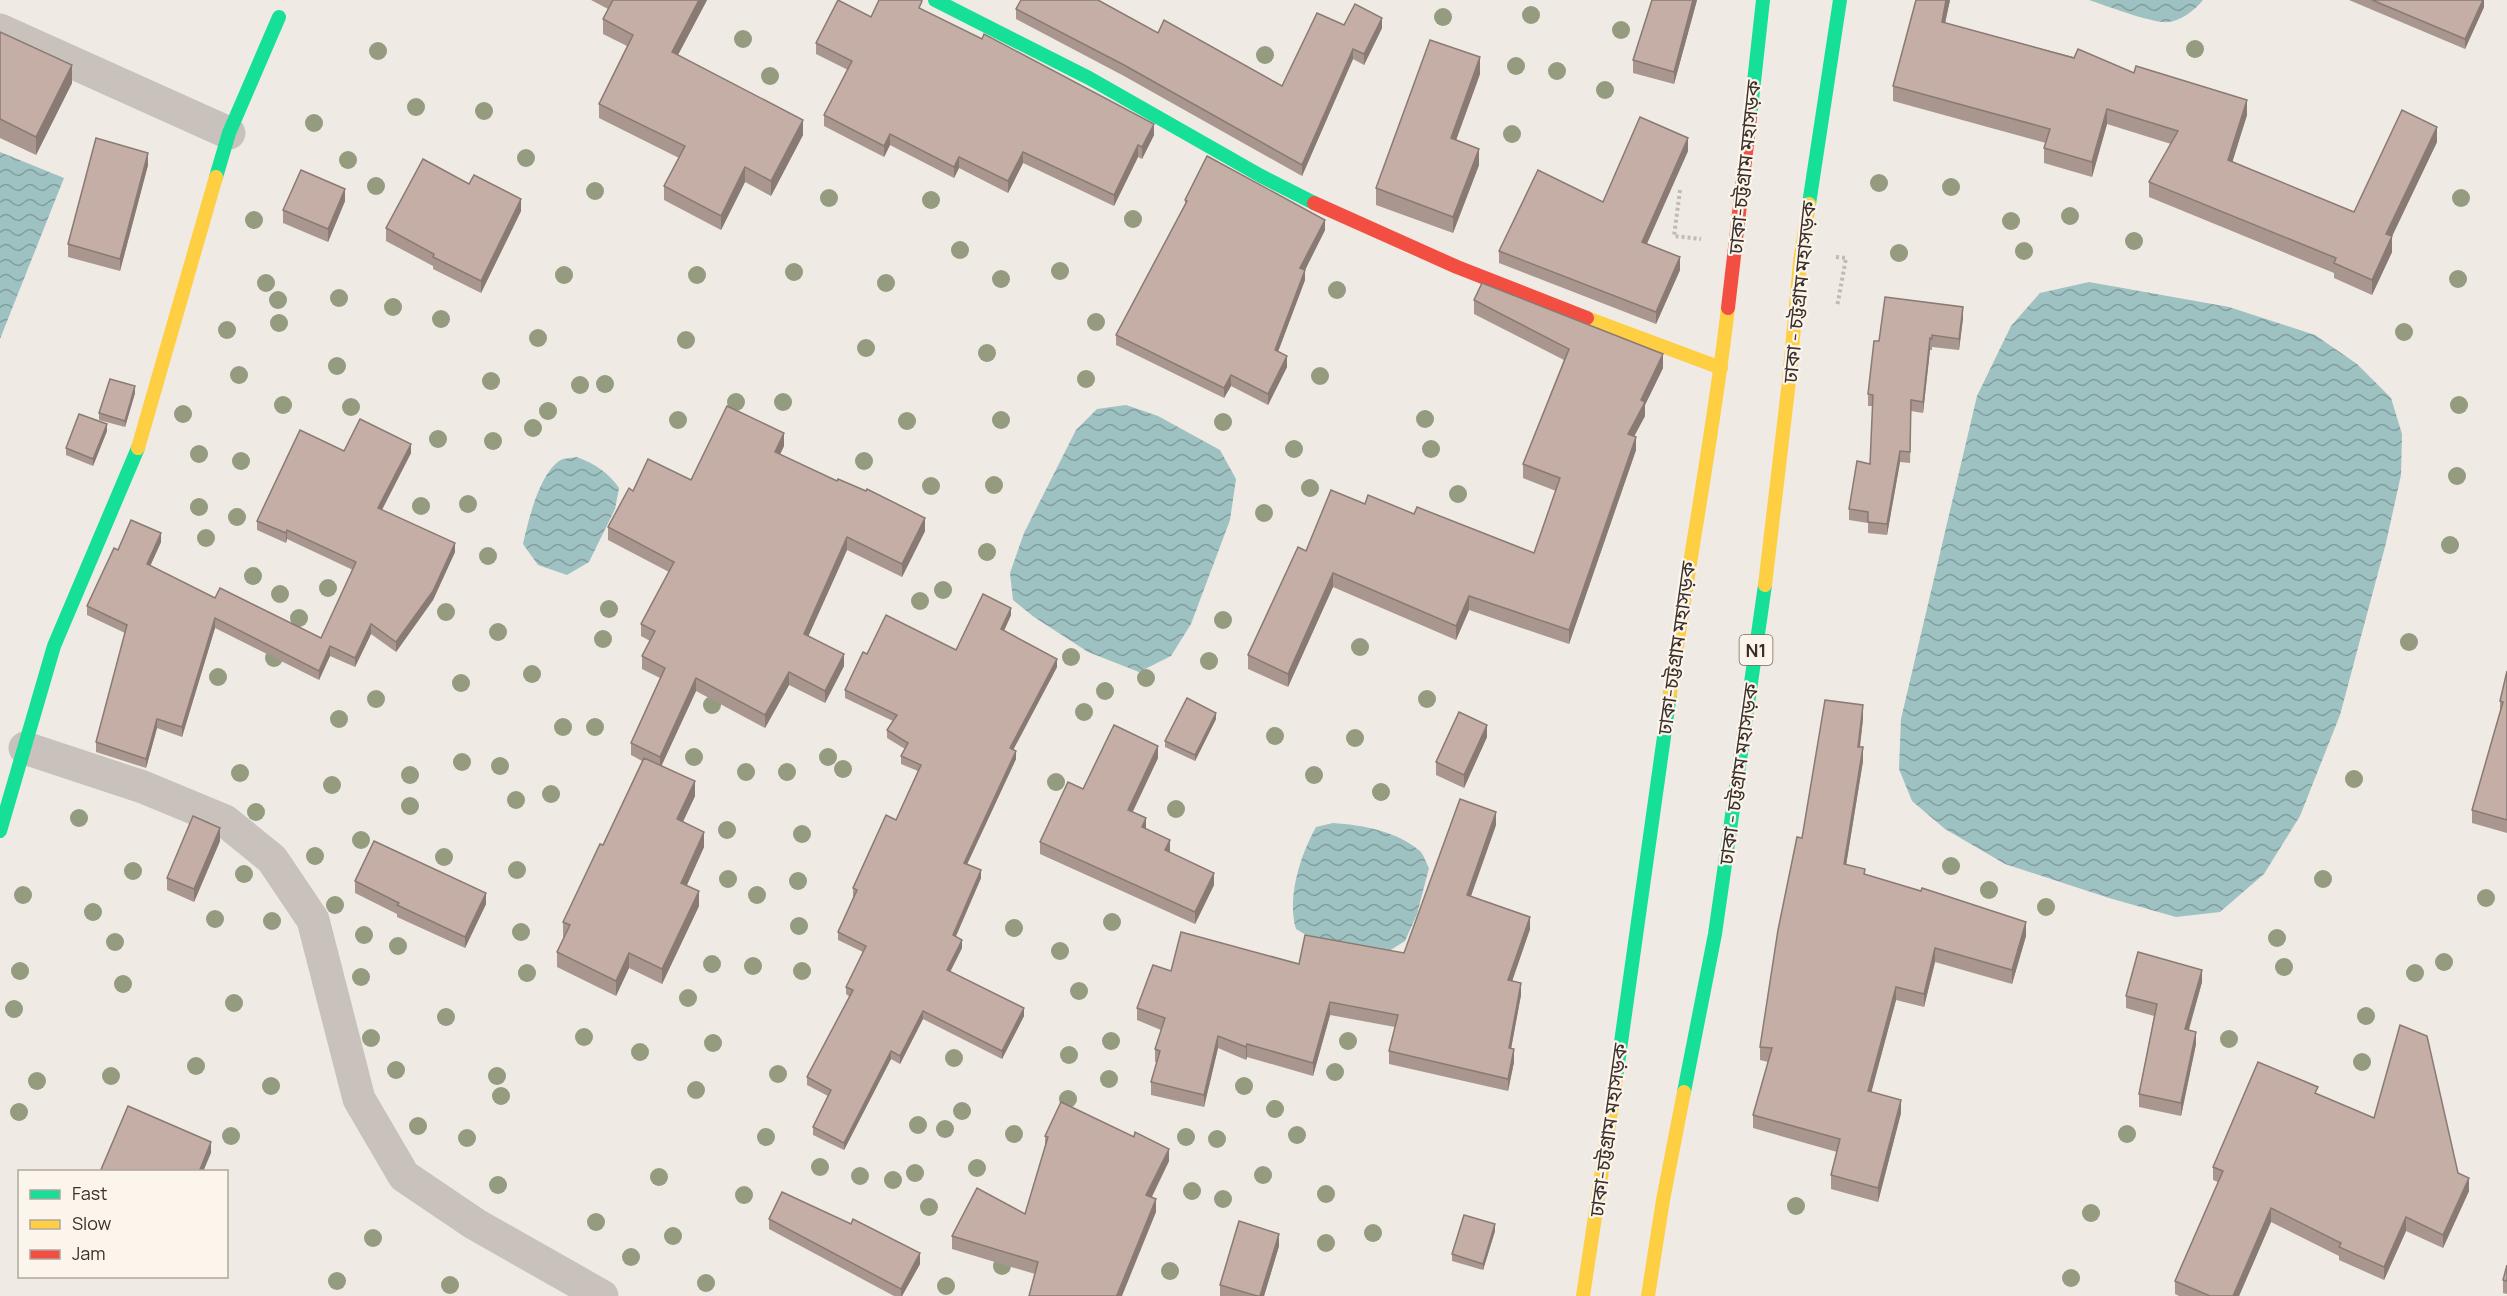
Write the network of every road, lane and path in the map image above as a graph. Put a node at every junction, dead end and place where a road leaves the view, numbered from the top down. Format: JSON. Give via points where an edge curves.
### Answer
{"nodes":[{"id":1,"x":935,"y":0,"type":"edge"},
{"id":2,"x":1763,"y":0,"type":"edge"},
{"id":3,"x":1840,"y":0,"type":"edge"},
{"id":4,"x":279,"y":17,"type":"dead end"},
{"id":5,"x":0,"y":30,"type":"edge"},
{"id":6,"x":230,"y":133,"type":"junction"},
{"id":7,"x":1680,"y":190,"type":"dead end"},
{"id":8,"x":1674,"y":236,"type":"dead end"},
{"id":9,"x":1846,"y":258,"type":"dead end"},
{"id":10,"x":1837,"y":307,"type":"dead end"},
{"id":11,"x":1721,"y":368,"type":"junction"},
{"id":12,"x":25,"y":748,"type":"junction"},
{"id":13,"x":0,"y":831,"type":"edge"},
{"id":14,"x":602,"y":1296,"type":"edge"},
{"id":15,"x":1582,"y":1296,"type":"edge"},
{"id":16,"x":1648,"y":1296,"type":"edge"}],
"edges":[{"from":1,"to":11,"type":"main road","via":[[1004,33],[1300,195],[1437,260]]},
{"from":2,"to":11,"type":"main road","name":"ঢাকা-চট্টগ্রাম মহাসড়ক"},
{"from":3,"to":16,"type":"main road","name":"ঢাকা - চট্টগ্রাম মহাসড়ক","number":"N1","via":[[1800,262],[1763,602],[1717,922]]},
{"from":4,"to":6,"type":"main road"},
{"from":5,"to":6,"type":"street"},
{"from":6,"to":12,"type":"main road","via":[[139,445],[54,646]]},
{"from":7,"to":8,"type":"path"},
{"from":9,"to":10,"type":"path"},
{"from":11,"to":15,"type":"main road","name":"ঢাকা-চট্টগ্রাম মহাসড়ক","via":[[1686,578],[1601,1187]]},
{"from":12,"to":13,"type":"main road"},
{"from":12,"to":14,"type":"street","via":[[143,787],[225,821],[272,859],[313,920],[359,1099],[404,1176],[475,1224]]}]}
